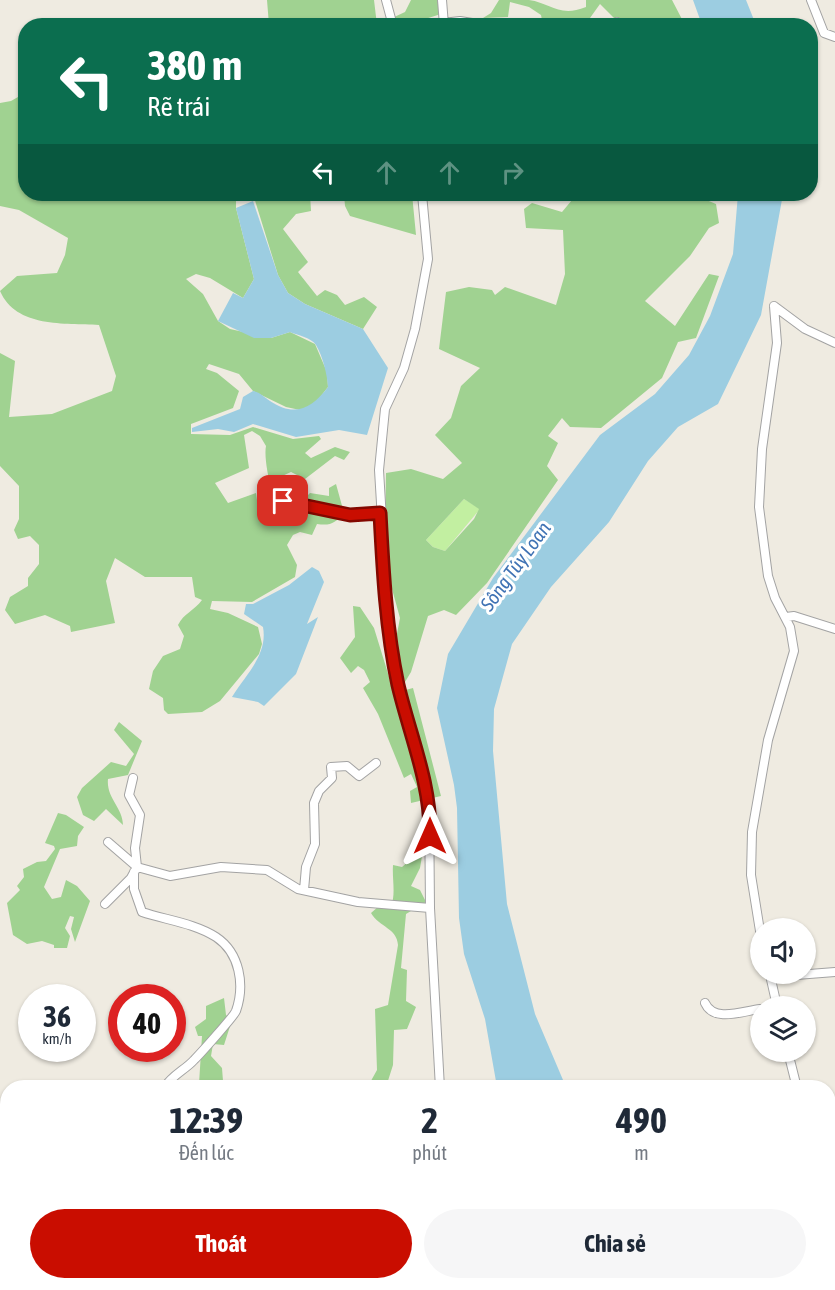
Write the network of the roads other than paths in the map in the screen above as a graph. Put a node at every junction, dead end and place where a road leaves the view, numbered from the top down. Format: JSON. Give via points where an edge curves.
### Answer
{"nodes":[{"id":1,"x":386,"y":0,"type":"edge"},
{"id":2,"x":442,"y":0,"type":"edge"},
{"id":3,"x":811,"y":0,"type":"edge"},
{"id":4,"x":391,"y":18,"type":"edge"},
{"id":5,"x":443,"y":18,"type":"edge"},
{"id":6,"x":835,"y":37,"type":"edge"},
{"id":7,"x":423,"y":201,"type":"edge"},
{"id":8,"x":835,"y":343,"type":"edge"},
{"id":9,"x":283,"y":501,"type":"dead end"},
{"id":10,"x":380,"y":513,"type":"junction"},
{"id":11,"x":786,"y":617,"type":"junction"},
{"id":12,"x":835,"y":629,"type":"edge"},
{"id":13,"x":376,"y":763,"type":"dead end"},
{"id":14,"x":133,"y":778,"type":"dead end"},
{"id":15,"x":108,"y":842,"type":"dead end"},
{"id":16,"x":135,"y":869,"type":"junction"},
{"id":17,"x":304,"y":890,"type":"junction"},
{"id":18,"x":105,"y":904,"type":"dead end"},
{"id":19,"x":430,"y":908,"type":"junction"},
{"id":20,"x":758,"y":918,"type":"edge"},
{"id":21,"x":835,"y":972,"type":"edge"},
{"id":22,"x":816,"y":973,"type":"edge"},
{"id":23,"x":705,"y":1003,"type":"dead end"},
{"id":24,"x":750,"y":1010,"type":"edge"},
{"id":25,"x":790,"y":1062,"type":"edge"},
{"id":26,"x":170,"y":1080,"type":"edge"},
{"id":27,"x":440,"y":1080,"type":"edge"},
{"id":28,"x":795,"y":1080,"type":"edge"}],
"edges":[{"from":1,"to":4,"type":"street"},
{"from":2,"to":5,"type":"street"},
{"from":3,"to":6,"type":"street","via":[[824,33]]},
{"from":7,"to":10,"type":"street","via":[[428,259],[404,368],[385,409],[379,470]]},
{"from":8,"to":11,"type":"street","via":[[774,306],[777,343],[762,449],[759,507],[768,576],[774,598]]},
{"from":9,"to":10,"type":"street","via":[[350,515]]},
{"from":10,"to":19,"type":"street","via":[[389,636],[429,799]]},
{"from":11,"to":12,"type":"street"},
{"from":11,"to":20,"type":"street","via":[[794,651],[768,740],[752,832],[752,874]]},
{"from":13,"to":17,"type":"street","via":[[359,776],[347,766],[331,766],[332,777],[314,803],[315,844],[306,867]]},
{"from":14,"to":16,"type":"street","via":[[129,795],[140,815]]},
{"from":15,"to":16,"type":"street"},
{"from":16,"to":17,"type":"street","via":[[170,876],[221,867],[267,870],[291,887]]},
{"from":16,"to":18,"type":"street"},
{"from":16,"to":26,"type":"street","via":[[134,889],[142,912],[216,937],[238,967],[241,984],[235,1013],[193,1062]]},
{"from":17,"to":19,"type":"street","via":[[358,902]]},
{"from":19,"to":27,"type":"street"},
{"from":21,"to":22,"type":"street"},
{"from":23,"to":24,"type":"street","via":[[719,1015]]},
{"from":25,"to":28,"type":"street"}]}
